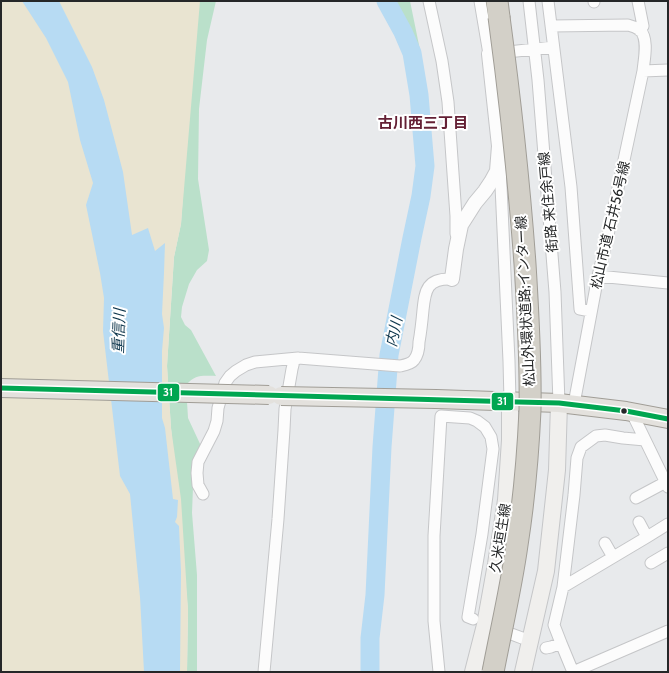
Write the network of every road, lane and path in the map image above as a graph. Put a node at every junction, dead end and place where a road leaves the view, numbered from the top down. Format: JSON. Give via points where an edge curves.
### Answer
{"nodes":[{"id":1,"x":429,"y":1,"type":"edge"},
{"id":2,"x":480,"y":1,"type":"edge"},
{"id":3,"x":529,"y":1,"type":"edge"},
{"id":4,"x":548,"y":1,"type":"edge"},
{"id":5,"x":638,"y":1,"type":"edge"},
{"id":6,"x":498,"y":9,"type":"edge"},
{"id":7,"x":551,"y":26,"type":"junction"},
{"id":8,"x":639,"y":30,"type":"junction"},
{"id":9,"x":553,"y":47,"type":"junction"},
{"id":10,"x":534,"y":48,"type":"junction"},
{"id":11,"x":489,"y":54,"type":"junction"},
{"id":12,"x":668,"y":70,"type":"edge"},
{"id":13,"x":643,"y":71,"type":"junction"},
{"id":14,"x":499,"y":146,"type":"junction"},
{"id":15,"x":456,"y":249,"type":"junction"},
{"id":16,"x":598,"y":276,"type":"junction"},
{"id":17,"x":452,"y":279,"type":"joint"},
{"id":18,"x":668,"y":283,"type":"edge"},
{"id":19,"x":592,"y":311,"type":"junction"},
{"id":20,"x":298,"y":358,"type":"junction"},
{"id":21,"x":1,"y":388,"type":"edge"},
{"id":22,"x":510,"y":401,"type":"junction"},
{"id":23,"x":566,"y":404,"type":"junction"},
{"id":24,"x":632,"y":413,"type":"junction"},
{"id":25,"x":668,"y":419,"type":"edge"},
{"id":26,"x":645,"y":440,"type":"junction"},
{"id":27,"x":667,"y":484,"type":"edge"},
{"id":28,"x":203,"y":494,"type":"dead end"},
{"id":29,"x":636,"y":498,"type":"dead end"},
{"id":30,"x":639,"y":522,"type":"dead end"},
{"id":31,"x":668,"y":524,"type":"edge"},
{"id":32,"x":647,"y":537,"type":"junction"},
{"id":33,"x":605,"y":543,"type":"dead end"},
{"id":34,"x":668,"y":553,"type":"edge"},
{"id":35,"x":613,"y":558,"type":"junction"},
{"id":36,"x":651,"y":563,"type":"dead end"},
{"id":37,"x":562,"y":587,"type":"junction"},
{"id":38,"x":473,"y":619,"type":"dead end"},
{"id":39,"x":492,"y":626,"type":"dead end"},
{"id":40,"x":668,"y":631,"type":"edge"},
{"id":41,"x":522,"y":638,"type":"dead end"},
{"id":42,"x":561,"y":643,"type":"junction"},
{"id":43,"x":546,"y":648,"type":"dead end"},
{"id":44,"x":264,"y":672,"type":"edge"},
{"id":45,"x":439,"y":672,"type":"edge"},
{"id":46,"x":473,"y":672,"type":"edge"},
{"id":47,"x":493,"y":672,"type":"edge"},
{"id":48,"x":523,"y":672,"type":"edge"},
{"id":49,"x":573,"y":672,"type":"edge"}],
"edges":[{"from":1,"to":15,"type":"street","via":[[448,102]]},
{"from":2,"to":11,"type":"street"},
{"from":3,"to":10,"type":"street","name":"街路 来住余戸線"},
{"from":4,"to":7,"type":"street"},
{"from":5,"to":8,"type":"street","via":[[643,26]]},
{"from":6,"to":47,"type":"highway","name":"松山外環状道路;インター線","bridge":true,"via":[[520,197],[528,307],[530,410],[526,469],[513,572]]},
{"from":7,"to":8,"type":"street","via":[[628,25]]},
{"from":7,"to":9,"type":"street"},
{"from":8,"to":13,"type":"street","name":"松山市道 石井56号線","via":[[646,41]]},
{"from":9,"to":10,"type":"street"},
{"from":9,"to":19,"type":"street","via":[[571,187],[580,309]]},
{"from":10,"to":11,"type":"street"},
{"from":10,"to":23,"type":"street","name":"街路 来住余戸線"},
{"from":11,"to":14,"type":"street"},
{"from":12,"to":13,"type":"street"},
{"from":13,"to":16,"type":"street","name":"松山市道 石井56号線"},
{"from":14,"to":15,"type":"street","via":[[497,170],[461,225]]},
{"from":14,"to":22,"type":"street"},
{"from":15,"to":17,"type":"street"},
{"from":16,"to":18,"type":"street"},
{"from":16,"to":19,"type":"street","name":"松山市道 石井56号線"},
{"from":17,"to":20,"type":"street","via":[[439,280],[427,287],[418,350],[414,360],[408,364],[400,366]]},
{"from":19,"to":23,"type":"street","name":"松山市道 石井56号線"},
{"from":20,"to":28,"type":"street","via":[[246,365],[230,376],[225,383],[214,431],[198,462],[196,472],[198,485]]},
{"from":20,"to":44,"type":"street","via":[[294,361],[285,409]]},
{"from":21,"to":22,"type":"main road","bridge":true},
{"from":22,"to":23,"type":"main road"},
{"from":22,"to":46,"type":"main road","name":"久米垣生線","via":[[506,500],[485,625]]},
{"from":23,"to":24,"type":"main road"},
{"from":23,"to":48,"type":"main road","via":[[546,571]]},
{"from":24,"to":25,"type":"main road"},
{"from":24,"to":26,"type":"street"},
{"from":26,"to":27,"type":"street"},
{"from":26,"to":37,"type":"street","via":[[605,435],[596,436],[581,447],[577,458]]},
{"from":27,"to":29,"type":"street"},
{"from":30,"to":32,"type":"street"},
{"from":31,"to":32,"type":"street"},
{"from":32,"to":35,"type":"street"},
{"from":33,"to":35,"type":"street"},
{"from":34,"to":36,"type":"street"},
{"from":35,"to":37,"type":"street"},
{"from":37,"to":42,"type":"street","via":[[554,625]]},
{"from":38,"to":45,"type":"street","via":[[468,617],[493,449],[491,437],[485,427],[477,421],[470,418],[441,416],[434,536],[434,621]]},
{"from":39,"to":41,"type":"street"},
{"from":40,"to":49,"type":"street"},
{"from":42,"to":43,"type":"street"},
{"from":42,"to":49,"type":"street"}]}
